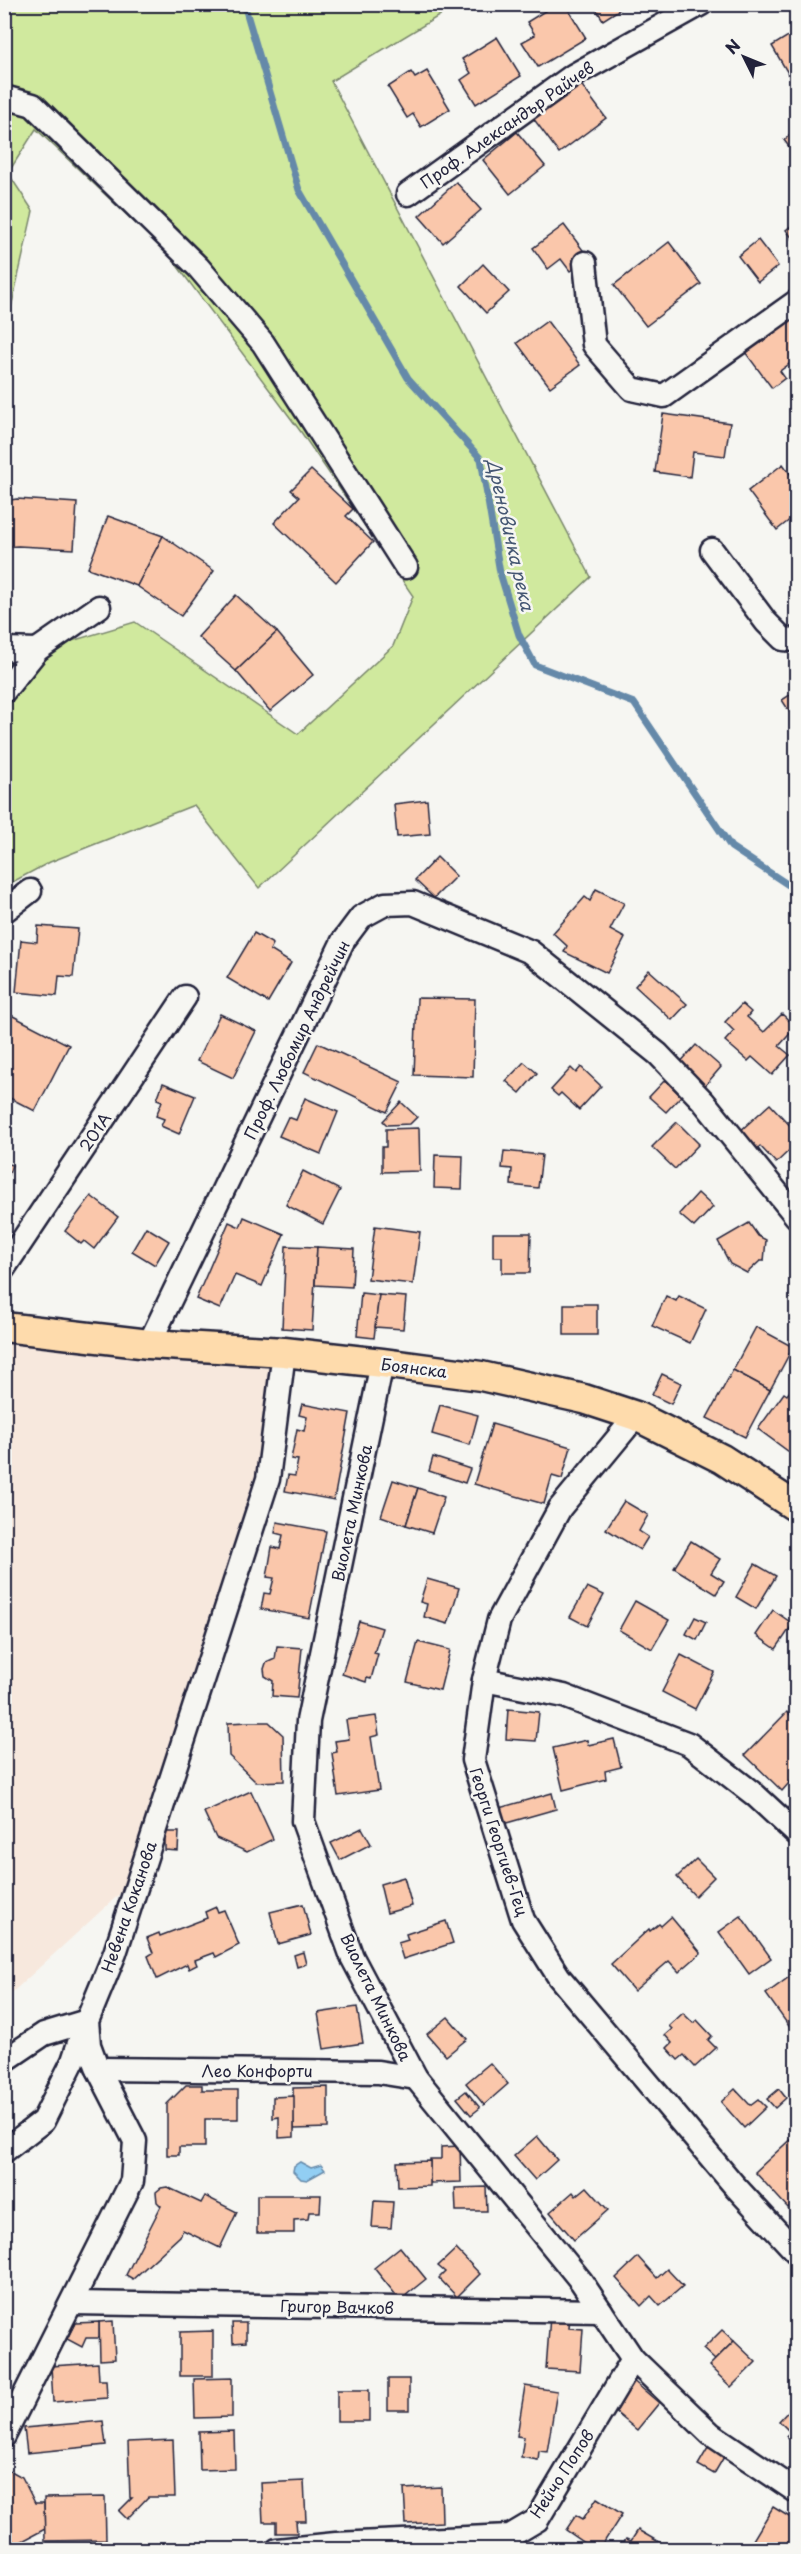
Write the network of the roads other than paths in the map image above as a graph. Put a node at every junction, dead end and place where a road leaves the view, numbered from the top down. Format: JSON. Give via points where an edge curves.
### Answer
{"nodes":[{"id":1,"x":701,"y":4,"type":"edge"},
{"id":2,"x":4,"y":97,"type":"edge"},
{"id":3,"x":408,"y":194,"type":"dead end"},
{"id":4,"x":585,"y":263,"type":"dead end"},
{"id":5,"x":796,"y":302,"type":"edge"},
{"id":6,"x":712,"y":550,"type":"dead end"},
{"id":7,"x":406,"y":567,"type":"dead end"},
{"id":8,"x":99,"y":607,"type":"dead end"},
{"id":9,"x":796,"y":640,"type":"edge"},
{"id":10,"x":4,"y":649,"type":"edge"},
{"id":11,"x":37,"y":650,"type":"junction"},
{"id":12,"x":4,"y":691,"type":"edge"},
{"id":13,"x":30,"y":891,"type":"dead end"},
{"id":14,"x":4,"y":911,"type":"edge"},
{"id":15,"x":185,"y":997,"type":"dead end"},
{"id":16,"x":796,"y":1216,"type":"edge"},
{"id":17,"x":4,"y":1268,"type":"edge"},
{"id":18,"x":4,"y":1327,"type":"edge"},
{"id":19,"x":149,"y":1344,"type":"junction"},
{"id":20,"x":284,"y":1352,"type":"junction"},
{"id":21,"x":382,"y":1363,"type":"junction"},
{"id":22,"x":636,"y":1416,"type":"junction"},
{"id":23,"x":796,"y":1507,"type":"edge"},
{"id":24,"x":484,"y":1680,"type":"junction"},
{"id":25,"x":796,"y":1833,"type":"edge"},
{"id":26,"x":87,"y":2021,"type":"junction"},
{"id":27,"x":4,"y":2061,"type":"edge"},
{"id":28,"x":98,"y":2069,"type":"junction"},
{"id":29,"x":416,"y":2078,"type":"junction"},
{"id":30,"x":4,"y":2151,"type":"edge"},
{"id":31,"x":796,"y":2252,"type":"edge"},
{"id":32,"x":72,"y":2303,"type":"junction"},
{"id":33,"x":601,"y":2311,"type":"junction"},
{"id":34,"x":633,"y":2359,"type":"junction"},
{"id":35,"x":4,"y":2436,"type":"edge"},
{"id":36,"x":796,"y":2491,"type":"edge"},
{"id":37,"x":277,"y":2550,"type":"edge"}],
"edges":[{"from":1,"to":3,"type":"street","name":"Проф. Александър Райчев","via":[[574,75]]},
{"from":2,"to":7,"type":"street","via":[[33,105],[198,267],[263,343]]},
{"from":4,"to":5,"type":"street","via":[[594,345],[632,389],[664,396]]},
{"from":6,"to":9,"type":"street","via":[[766,622],[783,639]]},
{"from":8,"to":11,"type":"street"},
{"from":10,"to":11,"type":"street"},
{"from":11,"to":12,"type":"street"},
{"from":13,"to":14,"type":"street"},
{"from":15,"to":17,"type":"street","name":"201А"},
{"from":16,"to":19,"type":"street","name":"Проф. Любомир Андрейчин","via":[[703,1101],[658,1054],[531,952],[413,903],[385,904],[361,917],[343,941]]},
{"from":18,"to":19,"type":"main road","name":"Боянска"},
{"from":19,"to":20,"type":"main road","name":"Боянска"},
{"from":20,"to":21,"type":"main road","name":"Боянска"},
{"from":20,"to":26,"type":"street","name":"Невена Коканова","via":[[268,1479],[115,1953]]},
{"from":21,"to":22,"type":"main road","name":"Боянска","via":[[482,1376],[584,1399]]},
{"from":21,"to":29,"type":"street","name":"Виолета Минкова","via":[[308,1721],[303,1821],[352,1957]]},
{"from":22,"to":23,"type":"main road","name":"Боянска","via":[[723,1459]]},
{"from":22,"to":24,"type":"street","name":"Георги Георгиев-Гец","via":[[560,1508],[499,1620]]},
{"from":24,"to":25,"type":"street","via":[[564,1696],[689,1744]]},
{"from":24,"to":31,"type":"street","name":"Георги Георгиев-Гец","via":[[473,1760],[523,1920],[559,1977],[734,2186]]},
{"from":26,"to":27,"type":"street","via":[[44,2034]]},
{"from":26,"to":28,"type":"street","via":[[89,2045]]},
{"from":26,"to":30,"type":"street","name":"Невена Коканова","via":[[73,2061],[43,2121]]},
{"from":28,"to":29,"type":"street","name":"Лео Конфорти","via":[[378,2072]]},
{"from":28,"to":32,"type":"street","via":[[135,2141],[132,2181]]},
{"from":29,"to":33,"type":"street","name":"Виолета Минкова"},
{"from":32,"to":33,"type":"street","name":"Григор Вачков"},
{"from":32,"to":35,"type":"street"},
{"from":33,"to":34,"type":"street","name":"Виолета Минкова"},
{"from":34,"to":36,"type":"street","name":"Виолета Минкова","via":[[711,2434]]},
{"from":34,"to":37,"type":"street","name":"Нейчо Попов","via":[[537,2520],[510,2536]]}]}
